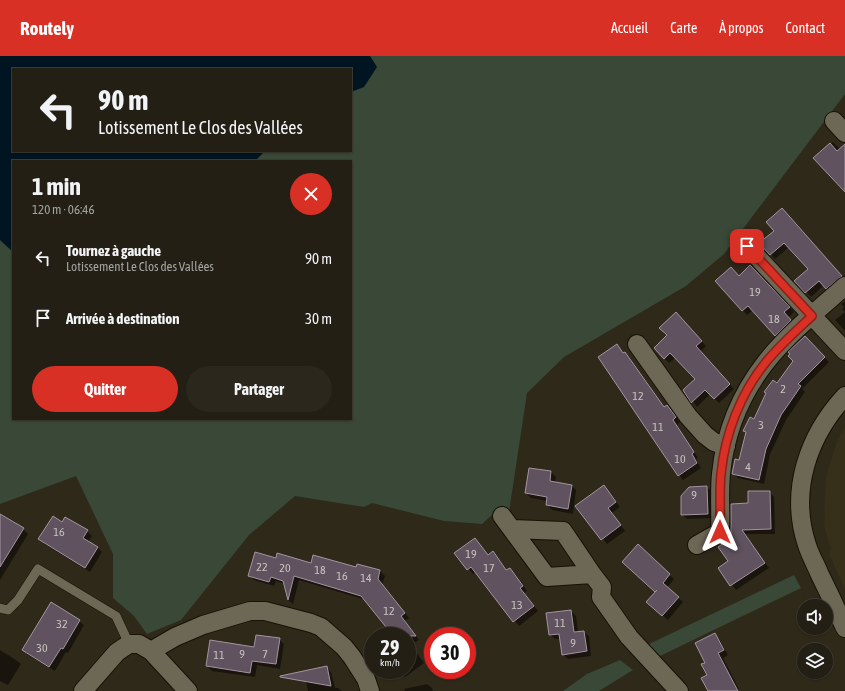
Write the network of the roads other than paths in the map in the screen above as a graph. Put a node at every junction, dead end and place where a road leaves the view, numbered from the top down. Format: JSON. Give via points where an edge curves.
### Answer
{"nodes":[{"id":1,"x":747,"y":246,"type":"dead end"},
{"id":2,"x":845,"y":286,"type":"edge"},
{"id":3,"x":812,"y":316,"type":"junction"},
{"id":4,"x":637,"y":344,"type":"dead end"},
{"id":5,"x":845,"y":351,"type":"edge"},
{"id":6,"x":845,"y":396,"type":"edge"},
{"id":7,"x":726,"y":446,"type":"junction"},
{"id":8,"x":697,"y":545,"type":"dead end"},
{"id":9,"x":592,"y":574,"type":"junction"},
{"id":10,"x":0,"y":608,"type":"edge"},
{"id":11,"x":845,"y":628,"type":"edge"},
{"id":12,"x":129,"y":644,"type":"junction"},
{"id":13,"x":151,"y":651,"type":"junction"},
{"id":14,"x":83,"y":691,"type":"edge"},
{"id":15,"x":188,"y":691,"type":"edge"},
{"id":16,"x":370,"y":691,"type":"edge"},
{"id":17,"x":679,"y":691,"type":"edge"}],
"edges":[{"from":1,"to":3,"type":"street"},
{"from":2,"to":3,"type":"street"},
{"from":3,"to":5,"type":"street"},
{"from":3,"to":7,"type":"street","via":[[781,345],[755,378],[736,413]]},
{"from":4,"to":7,"type":"street","via":[[688,416],[705,435],[714,442]]},
{"from":6,"to":11,"type":"street","via":[[815,438],[803,472],[799,497],[800,519],[807,547]]},
{"from":7,"to":8,"type":"street","via":[[721,474],[720,532]]},
{"from":9,"to":9,"type":"street","via":[[563,531],[507,522],[547,577]]},
{"from":9,"to":17,"type":"street","via":[[602,586],[601,597],[625,631]]},
{"from":10,"to":12,"type":"lane","via":[[8,610],[18,600],[38,569],[116,616]]},
{"from":12,"to":13,"type":"street","via":[[139,644]]},
{"from":12,"to":14,"type":"street","via":[[117,652]]},
{"from":13,"to":15,"type":"street"},
{"from":13,"to":16,"type":"street","via":[[203,625],[250,611],[265,611],[321,627],[352,657],[366,679]]}]}
